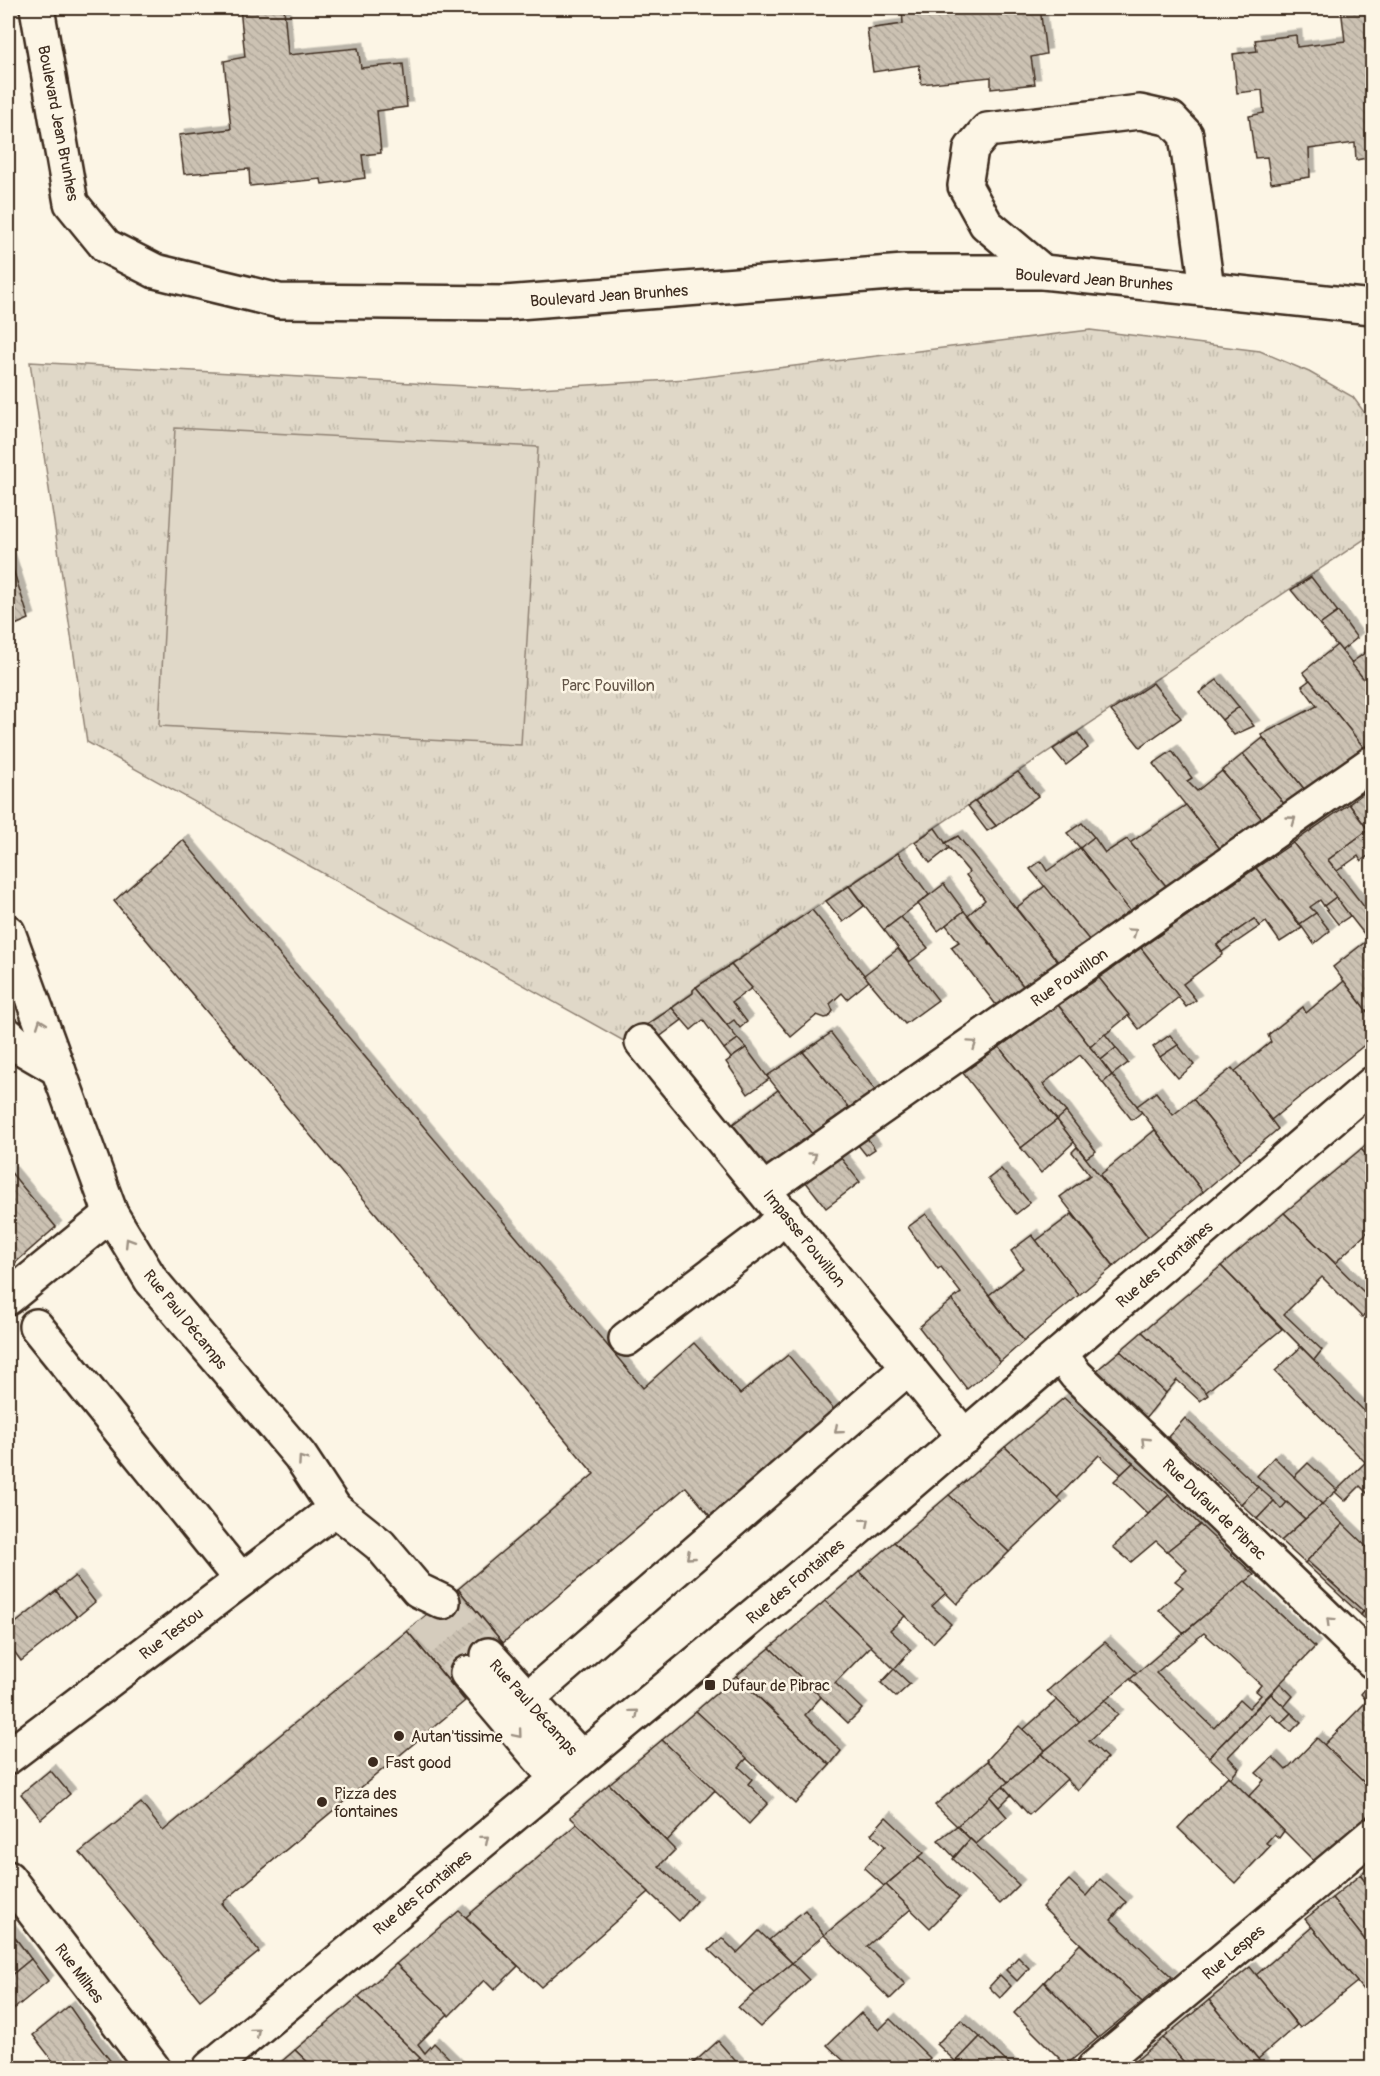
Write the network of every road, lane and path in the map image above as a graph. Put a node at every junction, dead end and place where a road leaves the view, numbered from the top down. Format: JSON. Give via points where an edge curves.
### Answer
{"nodes":[{"id":1,"x":37,"y":8,"type":"edge"},
{"id":2,"x":1043,"y":272,"type":"junction"},
{"id":3,"x":1208,"y":288,"type":"junction"},
{"id":4,"x":1372,"y":307,"type":"edge"},
{"id":5,"x":1372,"y":763,"type":"edge"},
{"id":6,"x":8,"y":932,"type":"edge"},
{"id":7,"x":8,"y":1035,"type":"edge"},
{"id":8,"x":642,"y":1042,"type":"dead end"},
{"id":9,"x":58,"y":1069,"type":"junction"},
{"id":10,"x":1372,"y":1084,"type":"edge"},
{"id":11,"x":775,"y":1202,"type":"junction"},
{"id":12,"x":111,"y":1214,"type":"junction"},
{"id":13,"x":8,"y":1298,"type":"edge"},
{"id":14,"x":36,"y":1326,"type":"dead end"},
{"id":15,"x":626,"y":1339,"type":"dead end"},
{"id":16,"x":1060,"y":1354,"type":"junction"},
{"id":17,"x":909,"y":1367,"type":"junction"},
{"id":18,"x":965,"y":1437,"type":"junction"},
{"id":19,"x":335,"y":1509,"type":"junction"},
{"id":20,"x":241,"y":1580,"type":"junction"},
{"id":21,"x":428,"y":1603,"type":"tunnel mouth"},
{"id":22,"x":1372,"y":1661,"type":"edge"},
{"id":23,"x":527,"y":1699,"type":"junction"},
{"id":24,"x":8,"y":1757,"type":"edge"},
{"id":25,"x":568,"y":1768,"type":"junction"},
{"id":26,"x":1372,"y":1835,"type":"edge"},
{"id":27,"x":8,"y":1878,"type":"edge"},
{"id":28,"x":153,"y":2068,"type":"edge"},
{"id":29,"x":210,"y":2068,"type":"edge"},
{"id":30,"x":1094,"y":2068,"type":"edge"}],
"edges":[{"from":1,"to":2,"type":"street","name":"Boulevard Jean Brunhes","via":[[71,203],[106,246],[155,271],[279,301],[493,303],[904,272]]},
{"from":2,"to":3,"type":"street","name":"Boulevard Jean Brunhes"},
{"from":2,"to":3,"type":"street","via":[[986,224],[965,186],[971,149],[987,130],[1140,112],[1171,119],[1186,135]]},
{"from":3,"to":4,"type":"street","name":"Boulevard Jean Brunhes"},
{"from":11,"to":5,"type":"street","name":"Rue Pouvillon","one_way":true},
{"from":9,"to":6,"type":"street","name":"Rue Paul Décamps","one_way":true},
{"from":7,"to":9,"type":"street"},
{"from":8,"to":11,"type":"street","name":"Impasse Pouvillon"},
{"from":9,"to":12,"type":"street","name":"Rue Paul Décamps"},
{"from":10,"to":16,"type":"street","name":"Rue des Fontaines"},
{"from":11,"to":15,"type":"street","name":"Rue Pouvillon","via":[[768,1232]]},
{"from":11,"to":17,"type":"street","name":"Impasse Pouvillon"},
{"from":12,"to":13,"type":"street"},
{"from":19,"to":12,"type":"street","name":"Rue Paul Décamps","one_way":true,"via":[[300,1456],[152,1280]]},
{"from":14,"to":20,"type":"street"},
{"from":16,"to":18,"type":"street","name":"Rue des Fontaines"},
{"from":22,"to":16,"type":"street","name":"Rue Dufaur de Pibrac","one_way":true,"via":[[1077,1375]]},
{"from":17,"to":18,"type":"street","name":"Impasse Pouvillon"},
{"from":17,"to":23,"type":"street","one_way":true},
{"from":25,"to":18,"type":"street","name":"Rue des Fontaines","one_way":true},
{"from":19,"to":20,"type":"street","name":"Rue Testou"},
{"from":19,"to":21,"type":"street","name":"Rue Paul Décamps","via":[[380,1545]]},
{"from":20,"to":24,"type":"street","name":"Rue Testou"},
{"from":23,"to":25,"type":"street","name":"Rue Paul Décamps"},
{"from":23,"to":25,"type":"street","name":"Rue Paul Décamps","one_way":true,"via":[[477,1664]]},
{"from":29,"to":25,"type":"street","name":"Rue des Fontaines","one_way":true},
{"from":26,"to":30,"type":"street","name":"Rue Lespes"},
{"from":27,"to":28,"type":"street","name":"Rue Milhes"}]}
